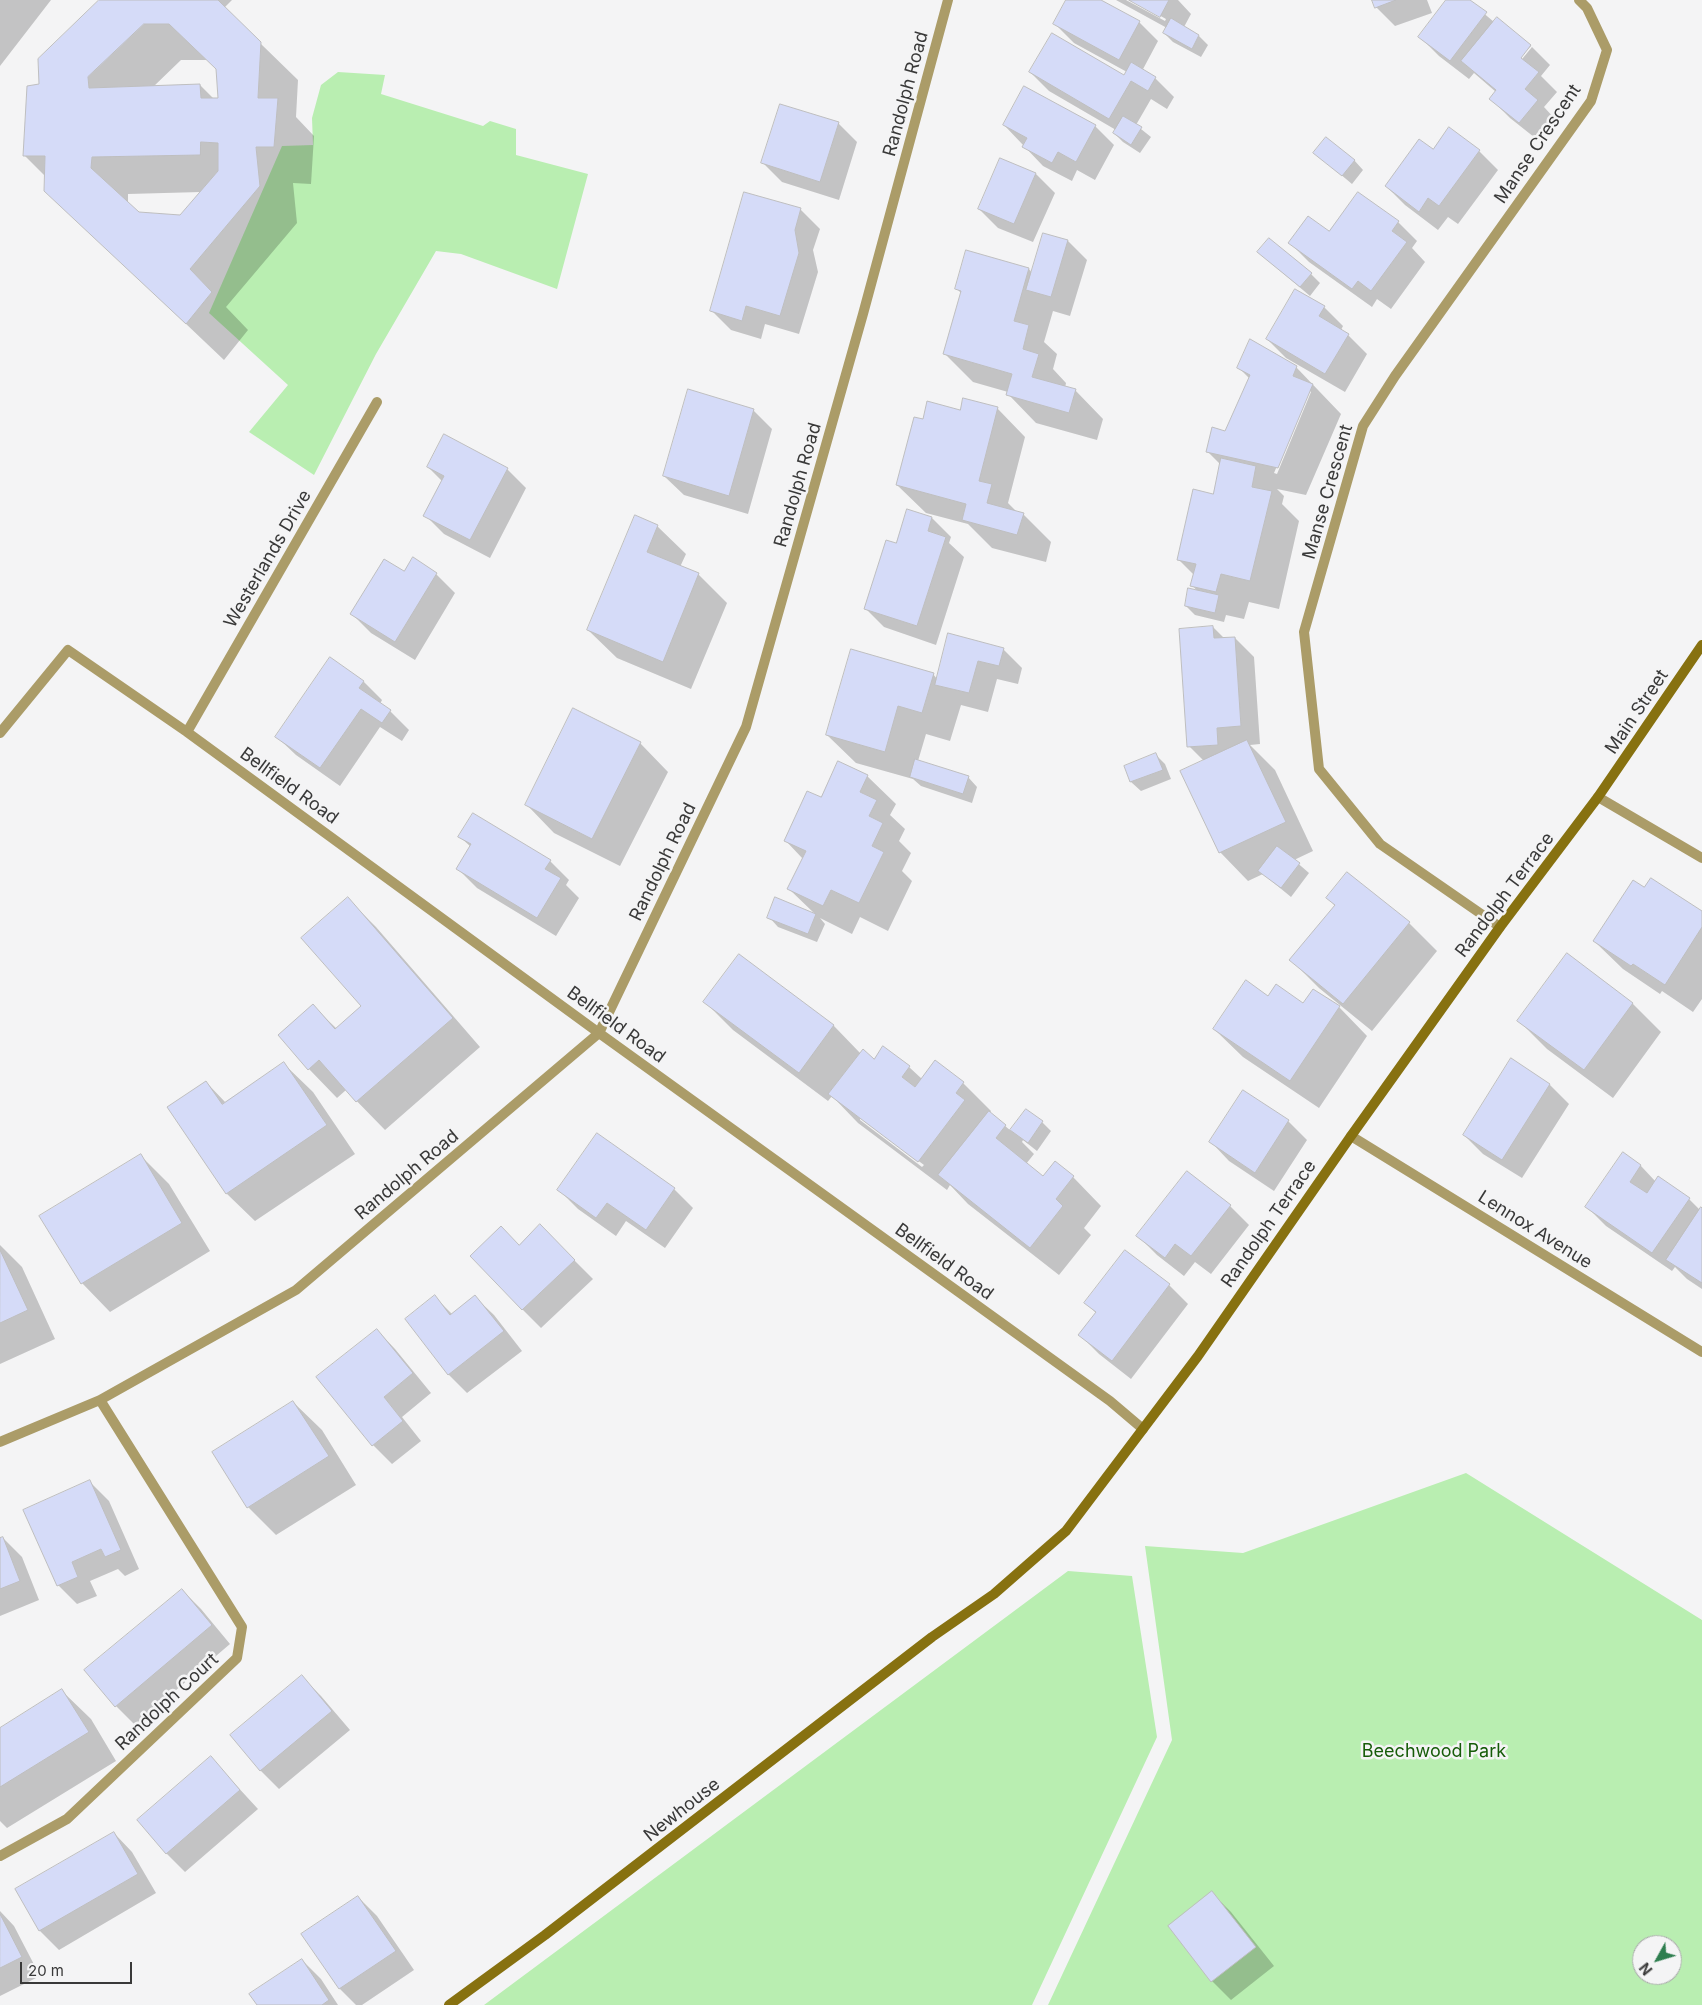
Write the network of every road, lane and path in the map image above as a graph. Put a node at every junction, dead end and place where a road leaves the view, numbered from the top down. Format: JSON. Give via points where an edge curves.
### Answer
{"nodes":[{"id":1,"x":948,"y":0,"type":"edge"},
{"id":2,"x":1579,"y":0,"type":"edge"},
{"id":3,"x":377,"y":402,"type":"dead end"},
{"id":4,"x":1702,"y":645,"type":"edge"},
{"id":5,"x":187,"y":732,"type":"junction"},
{"id":6,"x":0,"y":733,"type":"edge"},
{"id":7,"x":1598,"y":796,"type":"junction"},
{"id":8,"x":1702,"y":858,"type":"edge"},
{"id":9,"x":1500,"y":927,"type":"junction"},
{"id":10,"x":599,"y":1033,"type":"junction"},
{"id":11,"x":1351,"y":1136,"type":"junction"},
{"id":12,"x":1702,"y":1352,"type":"edge"},
{"id":13,"x":100,"y":1400,"type":"junction"},
{"id":14,"x":1143,"y":1429,"type":"junction"},
{"id":15,"x":0,"y":1442,"type":"edge"},
{"id":16,"x":932,"y":1638,"type":"joint"},
{"id":17,"x":0,"y":1856,"type":"edge"},
{"id":18,"x":449,"y":2005,"type":"edge"}],
"edges":[{"from":1,"to":10,"type":"street","name":"Randolph Road","via":[[746,727]]},
{"from":2,"to":9,"type":"street","name":"Manse Crescent","via":[[1587,8],[1607,50],[1591,101],[1395,376],[1363,426],[1304,632],[1319,769],[1380,844]]},
{"from":3,"to":5,"type":"street","name":"Westerlands Drive"},
{"from":4,"to":7,"type":"main road","name":"Main Street"},
{"from":5,"to":6,"type":"street","name":"Bellfield Road","via":[[68,650]]},
{"from":5,"to":10,"type":"street","name":"Bellfield Road"},
{"from":7,"to":8,"type":"street"},
{"from":7,"to":9,"type":"main road","name":"Randolph Terrace"},
{"from":9,"to":11,"type":"main road","name":"Randolph Terrace"},
{"from":10,"to":13,"type":"street","name":"Randolph Road","via":[[296,1290]]},
{"from":10,"to":14,"type":"street","name":"Bellfield Road","via":[[1110,1401]]},
{"from":11,"to":12,"type":"street","name":"Lennox Avenue"},
{"from":11,"to":14,"type":"main road","name":"Randolph Terrace","via":[[1198,1356]]},
{"from":13,"to":15,"type":"street","name":"Randolph Road"},
{"from":13,"to":17,"type":"street","name":"Randolph Court","via":[[242,1627],[237,1658],[67,1819]]},
{"from":14,"to":16,"type":"main road","name":"Randolph Terrace","via":[[1066,1532],[994,1594]]},
{"from":16,"to":18,"type":"main road","name":"Newhouse"}]}
